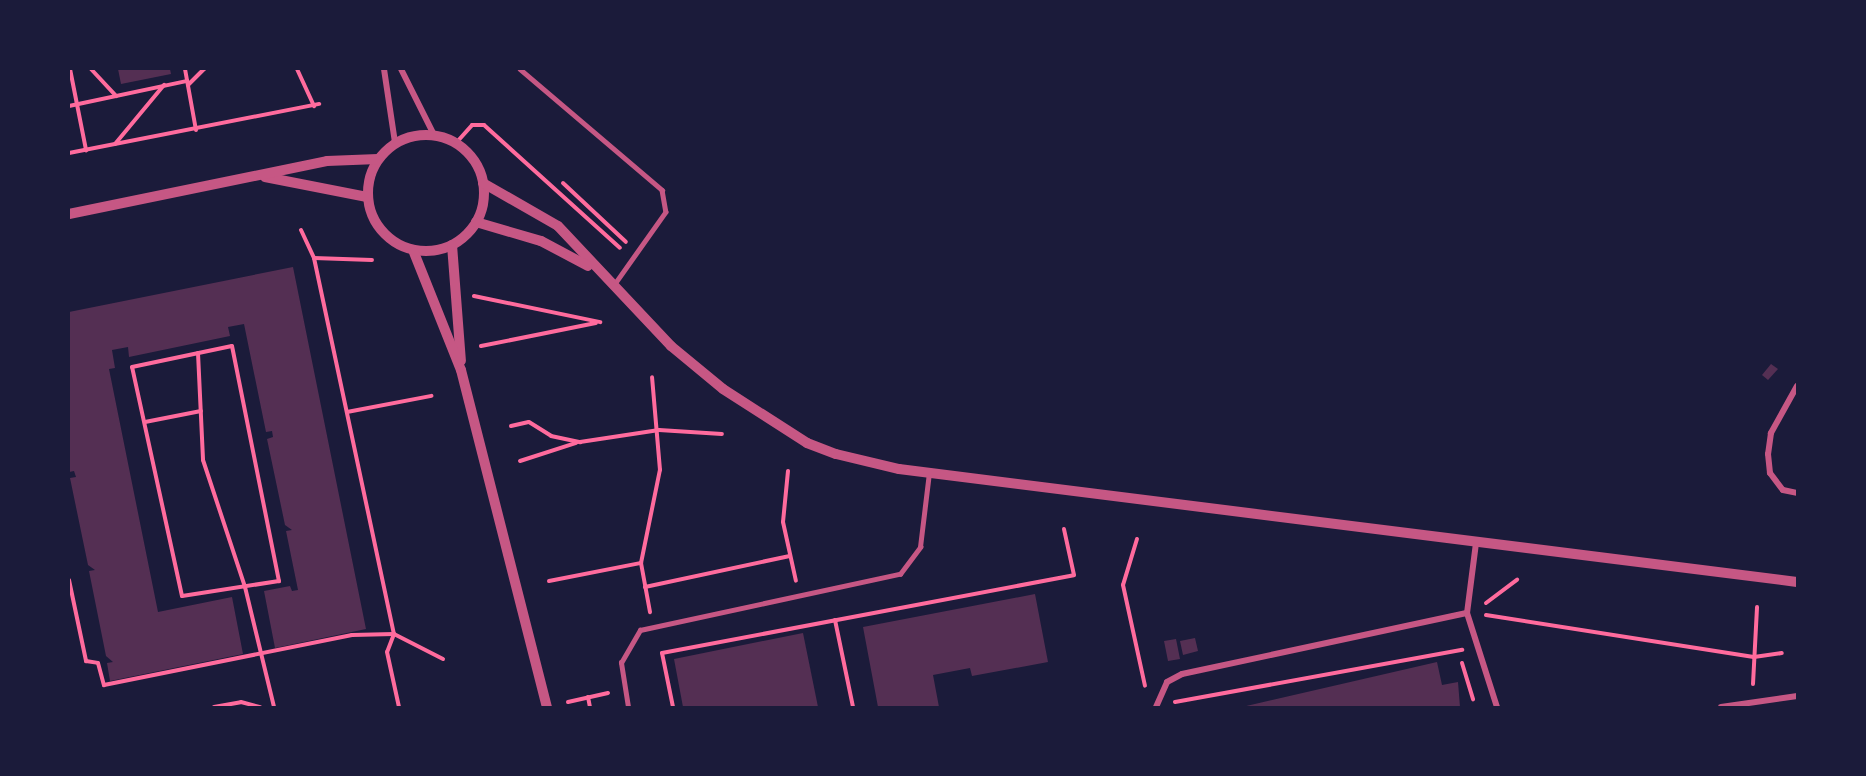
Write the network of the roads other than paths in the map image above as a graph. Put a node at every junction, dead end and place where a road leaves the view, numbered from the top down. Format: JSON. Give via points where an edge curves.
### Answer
{"nodes":[{"id":1,"x":384,"y":69,"type":"edge"},
{"id":2,"x":401,"y":69,"type":"edge"},
{"id":3,"x":520,"y":69,"type":"edge"},
{"id":4,"x":434,"y":135,"type":"junction"},
{"id":5,"x":395,"y":143,"type":"junction"},
{"id":6,"x":378,"y":159,"type":"junction"},
{"id":7,"x":261,"y":176,"type":"junction"},
{"id":8,"x":483,"y":183,"type":"junction"},
{"id":9,"x":367,"y":198,"type":"junction"},
{"id":10,"x":69,"y":214,"type":"edge"},
{"id":11,"x":476,"y":222,"type":"junction"},
{"id":12,"x":452,"y":245,"type":"junction"},
{"id":13,"x":413,"y":250,"type":"junction"},
{"id":14,"x":596,"y":271,"type":"junction"},
{"id":15,"x":612,"y":287,"type":"junction"},
{"id":16,"x":461,"y":370,"type":"junction"},
{"id":17,"x":1797,"y":386,"type":"edge"},
{"id":18,"x":928,"y":473,"type":"junction"},
{"id":19,"x":1797,"y":493,"type":"edge"},
{"id":20,"x":1476,"y":543,"type":"junction"},
{"id":21,"x":1797,"y":582,"type":"edge"},
{"id":22,"x":1467,"y":613,"type":"junction"},
{"id":23,"x":1797,"y":696,"type":"edge"},
{"id":24,"x":547,"y":707,"type":"edge"},
{"id":25,"x":627,"y":707,"type":"edge"},
{"id":26,"x":1156,"y":707,"type":"edge"},
{"id":27,"x":1497,"y":707,"type":"edge"},
{"id":28,"x":1721,"y":707,"type":"edge"}],
"edges":[{"from":1,"to":5,"type":"street"},
{"from":2,"to":4,"type":"street"},
{"from":3,"to":15,"type":"lane","via":[[662,190],[666,212]]},
{"from":4,"to":5,"type":"street"},
{"from":4,"to":8,"type":"street","via":[[456,143],[471,156]]},
{"from":5,"to":6,"type":"street"},
{"from":6,"to":7,"type":"street","via":[[327,161]]},
{"from":6,"to":9,"type":"street","via":[[367,183]]},
{"from":7,"to":9,"type":"street"},
{"from":7,"to":10,"type":"street"},
{"from":8,"to":11,"type":"street"},
{"from":8,"to":14,"type":"street","via":[[541,212]]},
{"from":9,"to":13,"type":"street","via":[[378,227]]},
{"from":11,"to":12,"type":"street"},
{"from":11,"to":14,"type":"street","via":[[541,241]]},
{"from":12,"to":13,"type":"street"},
{"from":12,"to":16,"type":"street"},
{"from":13,"to":16,"type":"street"},
{"from":14,"to":15,"type":"street"},
{"from":15,"to":18,"type":"street","via":[[695,368],[807,443]]},
{"from":16,"to":24,"type":"street"},
{"from":17,"to":19,"type":"street","via":[[1771,433],[1767,454],[1770,473],[1783,489]]},
{"from":18,"to":20,"type":"street"},
{"from":18,"to":25,"type":"lane","via":[[920,547],[900,574],[640,630],[625,649]]},
{"from":20,"to":21,"type":"street"},
{"from":20,"to":22,"type":"street"},
{"from":22,"to":26,"type":"street","via":[[1182,674],[1171,678],[1159,694]]},
{"from":22,"to":27,"type":"street","via":[[1474,647]]},
{"from":23,"to":28,"type":"street"}]}
